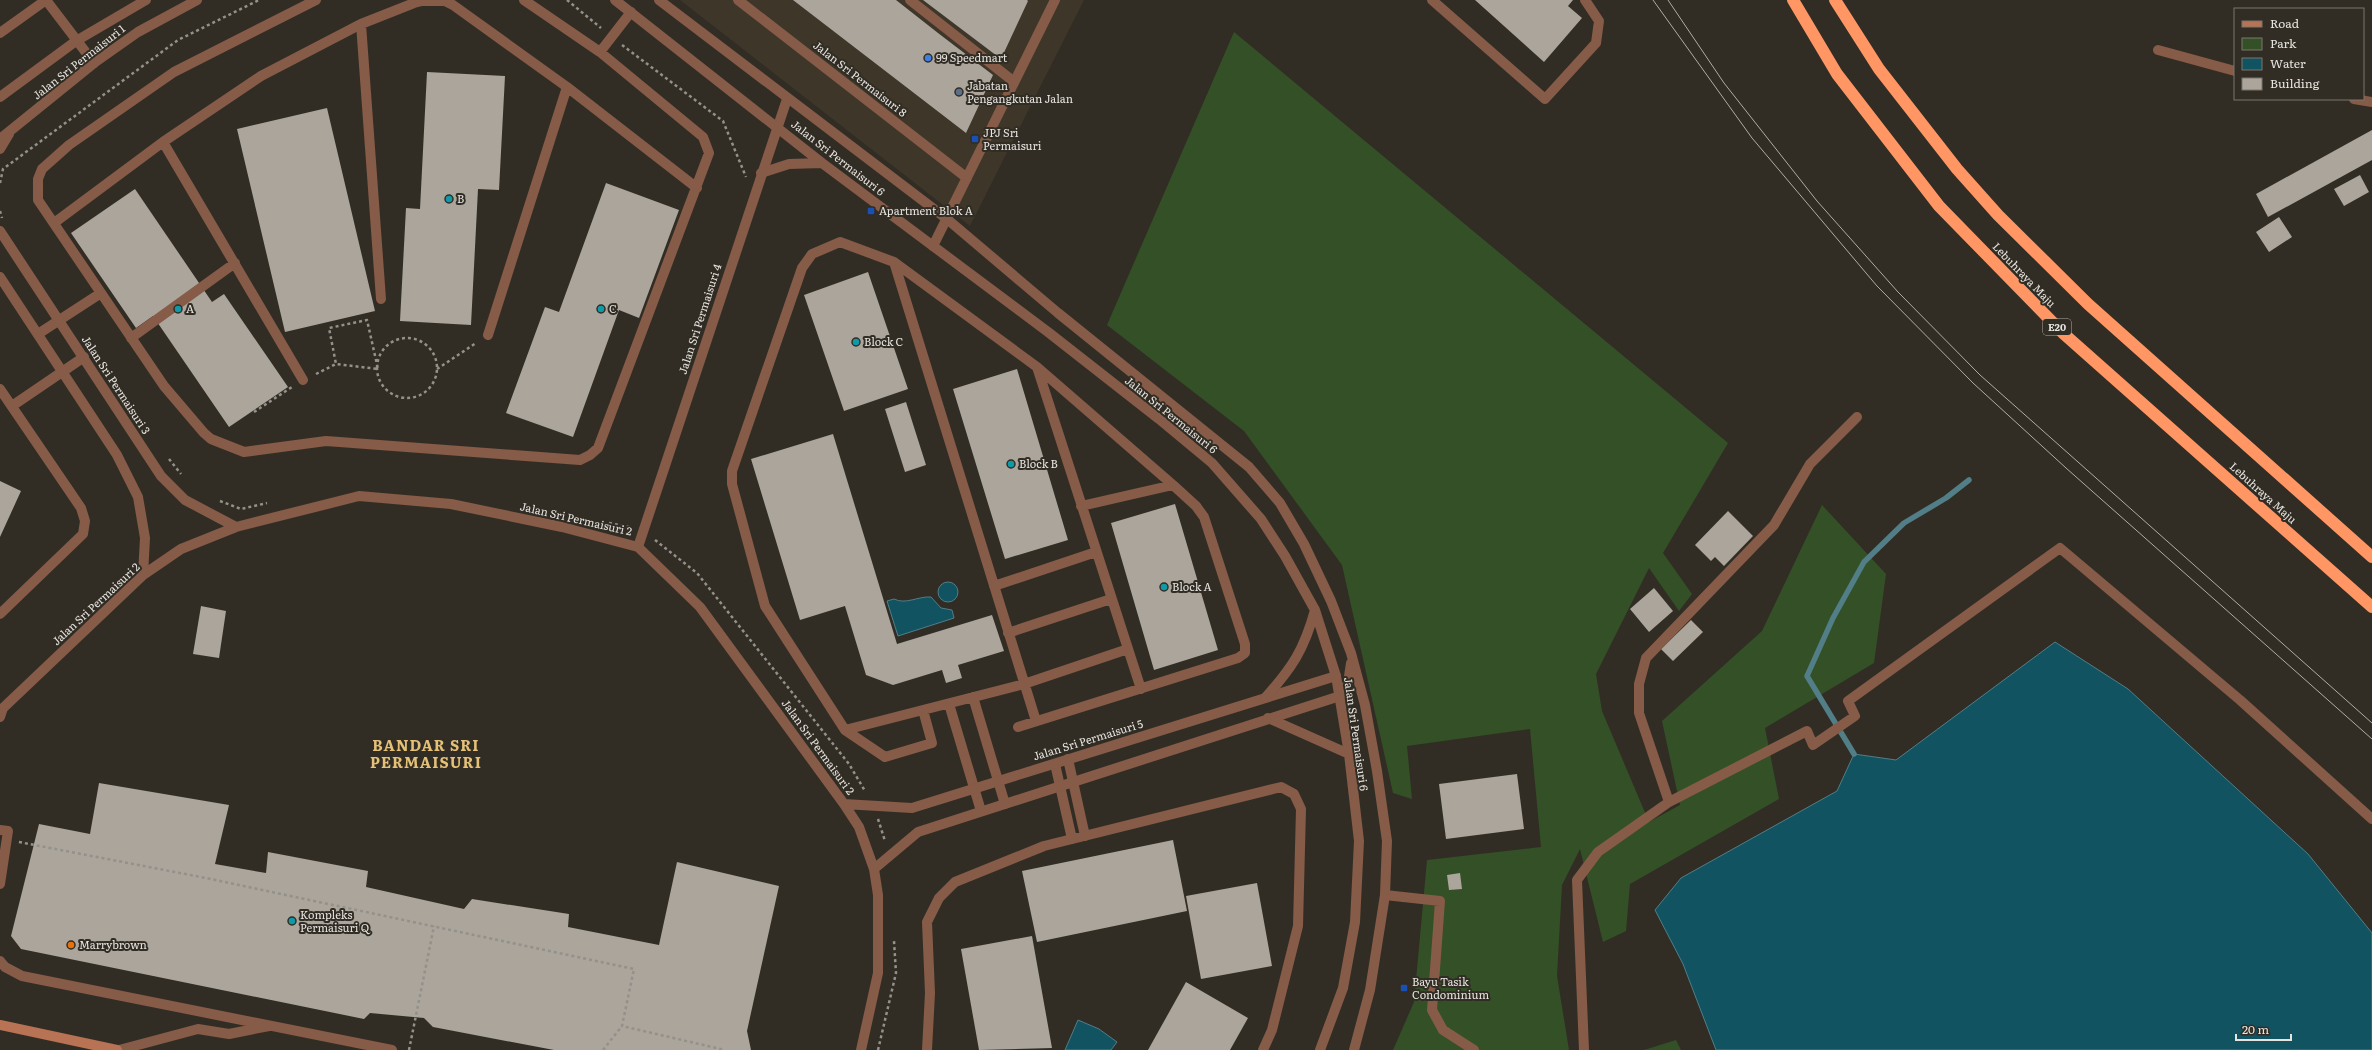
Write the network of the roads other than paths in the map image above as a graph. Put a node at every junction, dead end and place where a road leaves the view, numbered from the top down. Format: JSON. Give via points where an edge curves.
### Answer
{"nodes":[{"id":1,"x":46,"y":0,"type":"edge"},
{"id":2,"x":146,"y":0,"type":"edge"},
{"id":3,"x":197,"y":0,"type":"edge"},
{"id":4,"x":316,"y":0,"type":"edge"},
{"id":5,"x":524,"y":0,"type":"edge"},
{"id":6,"x":615,"y":0,"type":"edge"},
{"id":7,"x":658,"y":0,"type":"edge"},
{"id":8,"x":738,"y":0,"type":"edge"},
{"id":9,"x":910,"y":0,"type":"edge"},
{"id":10,"x":1055,"y":0,"type":"edge"},
{"id":11,"x":1432,"y":0,"type":"edge"},
{"id":12,"x":1584,"y":0,"type":"edge"},
{"id":13,"x":1793,"y":0,"type":"edge"},
{"id":14,"x":1835,"y":0,"type":"edge"},
{"id":15,"x":631,"y":12,"type":"junction"},
{"id":16,"x":361,"y":24,"type":"junction"},
{"id":17,"x":0,"y":33,"type":"edge"},
{"id":18,"x":76,"y":41,"type":"junction"},
{"id":19,"x":2158,"y":50,"type":"dead end"},
{"id":20,"x":600,"y":52,"type":"junction"},
{"id":21,"x":94,"y":63,"type":"junction"},
{"id":22,"x":2234,"y":71,"type":"edge"},
{"id":23,"x":1013,"y":80,"type":"junction"},
{"id":24,"x":567,"y":87,"type":"junction"},
{"id":25,"x":0,"y":97,"type":"edge"},
{"id":26,"x":787,"y":99,"type":"junction"},
{"id":27,"x":2360,"y":100,"type":"edge"},
{"id":28,"x":2372,"y":102,"type":"edge"},
{"id":29,"x":778,"y":127,"type":"junction"},
{"id":30,"x":10,"y":132,"type":"junction"},
{"id":31,"x":0,"y":139,"type":"edge"},
{"id":32,"x":163,"y":142,"type":"junction"},
{"id":33,"x":0,"y":149,"type":"edge"},
{"id":34,"x":822,"y":163,"type":"junction"},
{"id":35,"x":761,"y":173,"type":"junction"},
{"id":36,"x":967,"y":178,"type":"junction"},
{"id":37,"x":697,"y":188,"type":"junction"},
{"id":38,"x":947,"y":219,"type":"junction"},
{"id":39,"x":54,"y":223,"type":"junction"},
{"id":40,"x":0,"y":231,"type":"edge"},
{"id":41,"x":933,"y":246,"type":"junction"},
{"id":42,"x":894,"y":262,"type":"junction"},
{"id":43,"x":235,"y":263,"type":"junction"},
{"id":44,"x":0,"y":278,"type":"edge"},
{"id":45,"x":101,"y":293,"type":"junction"},
{"id":46,"x":382,"y":299,"type":"dead end"},
{"id":47,"x":59,"y":320,"type":"junction"},
{"id":48,"x":38,"y":334,"type":"junction"},
{"id":49,"x":488,"y":335,"type":"road end"},
{"id":50,"x":131,"y":338,"type":"junction"},
{"id":51,"x":84,"y":357,"type":"junction"},
{"id":52,"x":1037,"y":367,"type":"junction"},
{"id":53,"x":62,"y":372,"type":"junction"},
{"id":54,"x":303,"y":380,"type":"dead end"},
{"id":55,"x":0,"y":389,"type":"edge"},
{"id":56,"x":12,"y":406,"type":"junction"},
{"id":57,"x":1857,"y":417,"type":"dead end"},
{"id":58,"x":1173,"y":485,"type":"junction"},
{"id":59,"x":1081,"y":506,"type":"junction"},
{"id":60,"x":236,"y":527,"type":"junction"},
{"id":61,"x":638,"y":546,"type":"junction"},
{"id":62,"x":1096,"y":552,"type":"junction"},
{"id":63,"x":2372,"y":557,"type":"edge"},
{"id":64,"x":143,"y":575,"type":"junction"},
{"id":65,"x":994,"y":586,"type":"junction"},
{"id":66,"x":1111,"y":599,"type":"junction"},
{"id":67,"x":2372,"y":607,"type":"edge"},
{"id":68,"x":1315,"y":610,"type":"junction"},
{"id":69,"x":0,"y":614,"type":"edge"},
{"id":70,"x":1008,"y":633,"type":"junction"},
{"id":71,"x":1128,"y":649,"type":"junction"},
{"id":72,"x":1351,"y":653,"type":"junction"},
{"id":73,"x":1336,"y":676,"type":"junction"},
{"id":74,"x":1348,"y":683,"type":"junction"},
{"id":75,"x":1024,"y":684,"type":"junction"},
{"id":76,"x":1141,"y":689,"type":"junction"},
{"id":77,"x":1340,"y":696,"type":"junction"},
{"id":78,"x":973,"y":698,"type":"junction"},
{"id":79,"x":1265,"y":698,"type":"junction"},
{"id":80,"x":949,"y":704,"type":"junction"},
{"id":81,"x":1365,"y":705,"type":"junction"},
{"id":82,"x":923,"y":710,"type":"junction"},
{"id":83,"x":0,"y":717,"type":"edge"},
{"id":84,"x":1268,"y":718,"type":"junction"},
{"id":85,"x":1036,"y":721,"type":"junction"},
{"id":86,"x":1018,"y":727,"type":"dead end"},
{"id":87,"x":845,"y":730,"type":"junction"},
{"id":88,"x":1349,"y":754,"type":"junction"},
{"id":89,"x":1068,"y":759,"type":"junction"},
{"id":90,"x":1055,"y":764,"type":"junction"},
{"id":91,"x":998,"y":781,"type":"junction"},
{"id":92,"x":1073,"y":781,"type":"junction"},
{"id":93,"x":1060,"y":786,"type":"junction"},
{"id":94,"x":974,"y":789,"type":"junction"},
{"id":95,"x":1669,"y":802,"type":"junction"},
{"id":96,"x":844,"y":804,"type":"junction"},
{"id":97,"x":1004,"y":804,"type":"junction"},
{"id":98,"x":981,"y":811,"type":"junction"},
{"id":99,"x":2372,"y":819,"type":"edge"},
{"id":100,"x":0,"y":830,"type":"edge"},
{"id":101,"x":1085,"y":836,"type":"junction"},
{"id":102,"x":1072,"y":839,"type":"junction"},
{"id":103,"x":874,"y":869,"type":"junction"},
{"id":104,"x":0,"y":884,"type":"edge"},
{"id":105,"x":1385,"y":895,"type":"junction"},
{"id":106,"x":0,"y":961,"type":"edge"},
{"id":107,"x":0,"y":1025,"type":"edge"},
{"id":108,"x":276,"y":1025,"type":"junction"},
{"id":109,"x":118,"y":1050,"type":"edge"},
{"id":110,"x":392,"y":1050,"type":"edge"},
{"id":111,"x":861,"y":1050,"type":"edge"},
{"id":112,"x":927,"y":1050,"type":"edge"},
{"id":113,"x":1263,"y":1050,"type":"edge"},
{"id":114,"x":1320,"y":1050,"type":"edge"},
{"id":115,"x":1354,"y":1050,"type":"edge"},
{"id":116,"x":1474,"y":1050,"type":"edge"},
{"id":117,"x":1584,"y":1050,"type":"edge"}],
"edges":[{"from":1,"to":17,"type":"street"},
{"from":1,"to":18,"type":"street"},
{"from":2,"to":18,"type":"street","name":"Jalan Sri Permaisuri 1"},
{"from":3,"to":21,"type":"street","name":"Jalan Sri Permaisuri 1","via":[[138,32]]},
{"from":4,"to":39,"type":"street","via":[[174,72],[69,145],[42,169],[38,179],[38,200]]},
{"from":5,"to":20,"type":"street"},
{"from":6,"to":15,"type":"street","name":"Jalan Sri Permaisuri 6"},
{"from":7,"to":26,"type":"street","name":"Jalan Sri Permaisuri 6"},
{"from":8,"to":36,"type":"street","name":"Jalan Sri Permaisuri 8"},
{"from":9,"to":23,"type":"street"},
{"from":10,"to":23,"type":"street"},
{"from":11,"to":12,"type":"street","via":[[1545,99],[1596,43],[1599,21]]},
{"from":13,"to":67,"type":"highway","name":"Lebuhraya Maju","number":"E20","via":[[1837,74],[1939,206],[2064,334]]},
{"from":14,"to":63,"type":"highway","via":[[1878,69],[1998,215],[2088,304]]},
{"from":15,"to":20,"type":"street"},
{"from":15,"to":29,"type":"street","name":"Jalan Sri Permaisuri 6"},
{"from":16,"to":24,"type":"street","via":[[422,1],[445,1]]},
{"from":16,"to":32,"type":"street","via":[[261,76]]},
{"from":16,"to":46,"type":"street"},
{"from":18,"to":21,"type":"street"},
{"from":18,"to":25,"type":"street","name":"Jalan Sri Permaisuri 1"},
{"from":19,"to":22,"type":"street"},
{"from":20,"to":37,"type":"street","via":[[703,137],[708,153]]},
{"from":21,"to":30,"type":"street","name":"Jalan Sri Permaisuri 1"},
{"from":23,"to":36,"type":"street"},
{"from":24,"to":37,"type":"street"},
{"from":24,"to":49,"type":"street"},
{"from":26,"to":29,"type":"street","name":"Jalan Sri Permaisuri 4"},
{"from":26,"to":38,"type":"street","name":"Jalan Sri Permaisuri 6"},
{"from":27,"to":28,"type":"street"},
{"from":29,"to":34,"type":"street","name":"Jalan Sri Permaisuri 6"},
{"from":29,"to":35,"type":"street","name":"Jalan Sri Permaisuri 4"},
{"from":30,"to":31,"type":"street","name":"Jalan Sri Permaisuri 1"},
{"from":30,"to":33,"type":"street"},
{"from":32,"to":39,"type":"street"},
{"from":32,"to":43,"type":"street"},
{"from":34,"to":35,"type":"street","via":[[788,164]]},
{"from":34,"to":41,"type":"street","name":"Jalan Sri Permaisuri 6"},
{"from":35,"to":61,"type":"street","name":"Jalan Sri Permaisuri 4"},
{"from":36,"to":38,"type":"street"},
{"from":37,"to":50,"type":"street","via":[[598,448],[580,460],[326,441],[238,450],[204,433],[164,386]]},
{"from":38,"to":41,"type":"street"},
{"from":38,"to":72,"type":"street","name":"Jalan Sri Permaisuri 6","via":[[1058,313],[1249,467],[1280,503],[1304,544],[1331,601]]},
{"from":39,"to":45,"type":"street"},
{"from":40,"to":47,"type":"street","name":"Jalan Sri Permaisuri 3"},
{"from":41,"to":68,"type":"street","name":"Jalan Sri Permaisuri 6","via":[[1048,332],[1212,463],[1261,519]]},
{"from":42,"to":52,"type":"street"},
{"from":42,"to":65,"type":"street"},
{"from":42,"to":87,"type":"street","via":[[840,242],[812,254],[806,261],[732,471],[732,484],[765,606]]},
{"from":43,"to":50,"type":"street"},
{"from":43,"to":54,"type":"street"},
{"from":44,"to":48,"type":"street"},
{"from":45,"to":47,"type":"street"},
{"from":45,"to":50,"type":"street"},
{"from":47,"to":48,"type":"street"},
{"from":47,"to":51,"type":"street","name":"Jalan Sri Permaisuri 3"},
{"from":48,"to":53,"type":"street"},
{"from":51,"to":53,"type":"street"},
{"from":51,"to":60,"type":"street","name":"Jalan Sri Permaisuri 3","via":[[162,476],[185,500]]},
{"from":52,"to":58,"type":"street"},
{"from":52,"to":59,"type":"street"},
{"from":53,"to":56,"type":"street"},
{"from":53,"to":64,"type":"street","via":[[117,455],[138,497],[145,538]]},
{"from":55,"to":56,"type":"street"},
{"from":56,"to":69,"type":"street","via":[[81,508],[85,521],[83,534]]},
{"from":57,"to":95,"type":"street","via":[[1810,464],[1774,525],[1646,658],[1639,684],[1639,713]]},
{"from":58,"to":59,"type":"street"},
{"from":58,"to":76,"type":"street","via":[[1204,516],[1245,644],[1245,653],[1238,658]]},
{"from":59,"to":62,"type":"street"},
{"from":60,"to":61,"type":"street","name":"Jalan Sri Permaisuri 2","via":[[359,496],[451,504],[562,526]]},
{"from":60,"to":64,"type":"street","name":"Jalan Sri Permaisuri 2","via":[[181,549]]},
{"from":61,"to":96,"type":"street","name":"Jalan Sri Permaisuri 2","via":[[700,607]]},
{"from":62,"to":65,"type":"street"},
{"from":62,"to":66,"type":"street"},
{"from":64,"to":83,"type":"street","name":"Jalan Sri Permaisuri 2","via":[[3,708]]},
{"from":65,"to":70,"type":"street"},
{"from":66,"to":70,"type":"street"},
{"from":66,"to":71,"type":"street"},
{"from":68,"to":73,"type":"street","name":"Jalan Sri Permaisuri 6"},
{"from":68,"to":79,"type":"street","via":[[1308,638],[1296,660]]},
{"from":70,"to":75,"type":"street"},
{"from":71,"to":75,"type":"street"},
{"from":71,"to":76,"type":"street"},
{"from":72,"to":74,"type":"street"},
{"from":72,"to":81,"type":"street","name":"Jalan Sri Permaisuri 6"},
{"from":73,"to":74,"type":"street"},
{"from":73,"to":77,"type":"street","name":"Jalan Sri Permaisuri 6"},
{"from":73,"to":79,"type":"street","name":"Jalan Sri Permaisuri 5"},
{"from":74,"to":77,"type":"street"},
{"from":74,"to":81,"type":"street"},
{"from":75,"to":78,"type":"street"},
{"from":75,"to":85,"type":"street"},
{"from":76,"to":85,"type":"street"},
{"from":77,"to":84,"type":"street"},
{"from":77,"to":88,"type":"street","name":"Jalan Sri Permaisuri 6"},
{"from":78,"to":80,"type":"street"},
{"from":78,"to":91,"type":"street"},
{"from":79,"to":89,"type":"street","name":"Jalan Sri Permaisuri 5"},
{"from":80,"to":82,"type":"street"},
{"from":80,"to":94,"type":"street"},
{"from":81,"to":105,"type":"street","name":"Jalan Sri Permaisuri 6","via":[[1387,841]]},
{"from":82,"to":87,"type":"street"},
{"from":82,"to":87,"type":"street","via":[[932,743],[885,757]]},
{"from":84,"to":88,"type":"street"},
{"from":84,"to":92,"type":"street"},
{"from":85,"to":86,"type":"street"},
{"from":88,"to":114,"type":"street","name":"Jalan Sri Permaisuri 6","via":[[1359,841],[1355,922],[1344,988]]},
{"from":89,"to":90,"type":"street","name":"Jalan Sri Permaisuri 5"},
{"from":89,"to":92,"type":"street"},
{"from":90,"to":91,"type":"street","name":"Jalan Sri Permaisuri 5"},
{"from":90,"to":93,"type":"street"},
{"from":91,"to":94,"type":"street","name":"Jalan Sri Permaisuri 5"},
{"from":91,"to":97,"type":"street"},
{"from":92,"to":93,"type":"street"},
{"from":92,"to":101,"type":"street"},
{"from":93,"to":97,"type":"street"},
{"from":93,"to":102,"type":"street"},
{"from":94,"to":96,"type":"street","name":"Jalan Sri Permaisuri 5","via":[[912,808]]},
{"from":94,"to":98,"type":"street"},
{"from":95,"to":99,"type":"street","via":[[1807,731],[1813,744],[1855,716],[1848,701],[2060,548],[2240,700]]},
{"from":95,"to":117,"type":"street","via":[[1598,852],[1577,880]]},
{"from":96,"to":103,"type":"street","name":"Jalan Sri Permaisuri 2","via":[[859,827]]},
{"from":97,"to":98,"type":"street"},
{"from":98,"to":103,"type":"street","via":[[918,832]]},
{"from":100,"to":104,"type":"street","via":[[8,831]]},
{"from":101,"to":102,"type":"street"},
{"from":101,"to":113,"type":"street","via":[[1281,787],[1294,794],[1301,809],[1298,926],[1272,1030]]},
{"from":102,"to":112,"type":"street","via":[[1044,846],[955,882],[939,898],[927,922],[930,993]]},
{"from":103,"to":111,"type":"street","name":"Jalan Sri Permaisuri 2","via":[[878,895],[878,973]]},
{"from":105,"to":115,"type":"street","name":"Jalan Sri Permaisuri 6","via":[[1370,990]]},
{"from":105,"to":116,"type":"street","via":[[1440,901],[1432,1010],[1443,1030]]},
{"from":106,"to":108,"type":"street","via":[[22,976]]},
{"from":107,"to":109,"type":"main road"},
{"from":108,"to":109,"type":"street","via":[[229,1034],[198,1029]]},
{"from":108,"to":110,"type":"street"}]}
